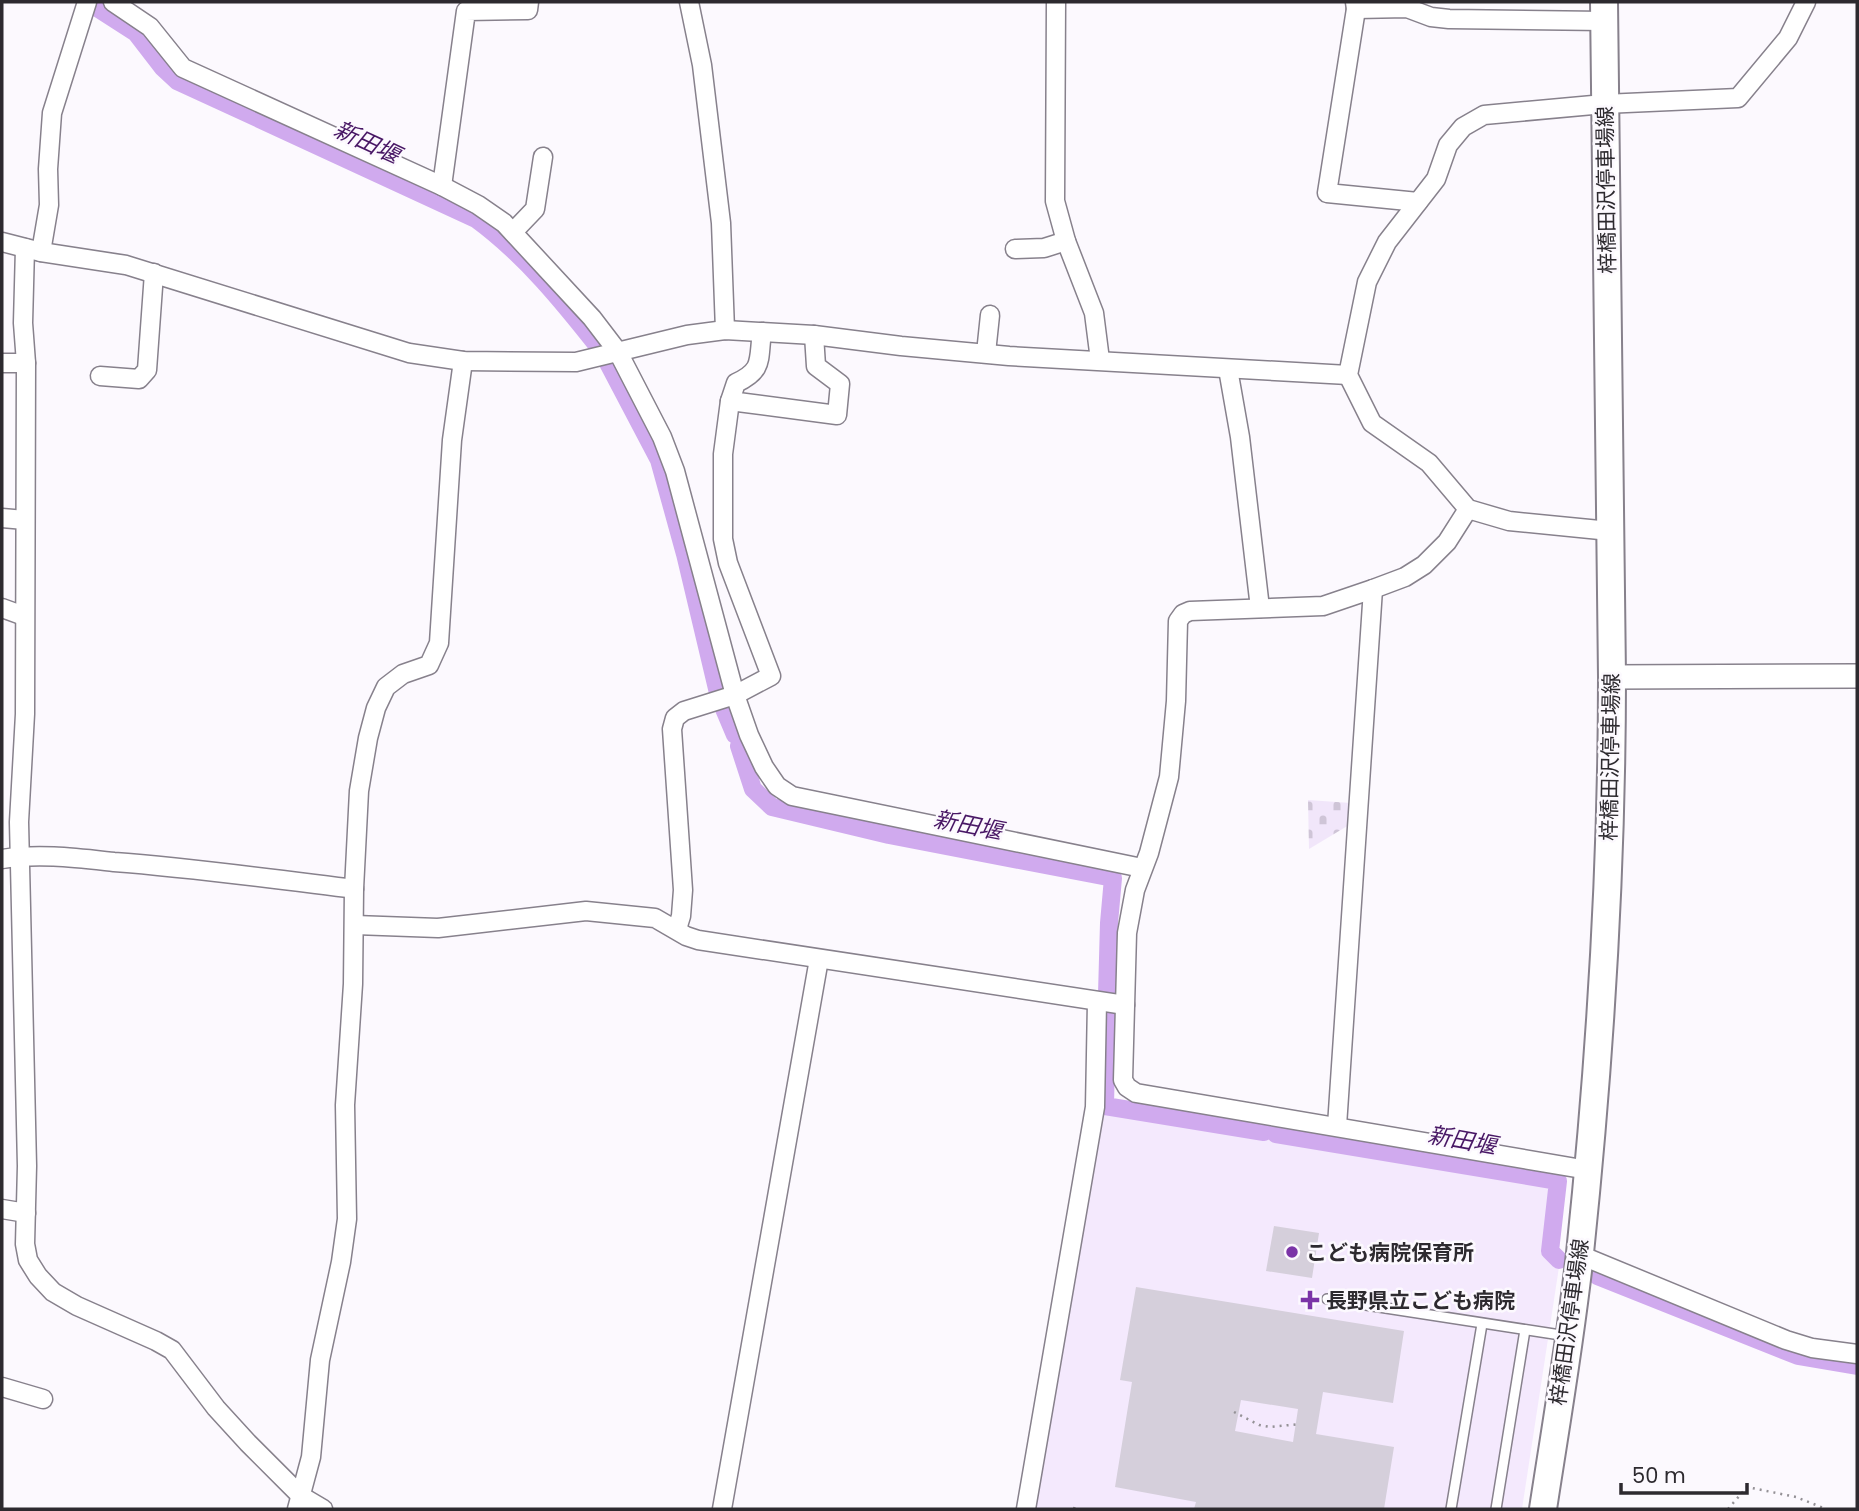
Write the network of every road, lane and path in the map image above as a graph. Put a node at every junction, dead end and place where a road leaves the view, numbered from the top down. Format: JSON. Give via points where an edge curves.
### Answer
{"nodes":[{"id":1,"x":87,"y":2,"type":"edge"},
{"id":2,"x":113,"y":2,"type":"edge"},
{"id":3,"x":529,"y":2,"type":"edge"},
{"id":4,"x":689,"y":2,"type":"edge"},
{"id":5,"x":1056,"y":2,"type":"edge"},
{"id":6,"x":1806,"y":2,"type":"edge"},
{"id":7,"x":1355,"y":6,"type":"edge"},
{"id":8,"x":1604,"y":11,"type":"edge"},
{"id":9,"x":1605,"y":104,"type":"junction"},
{"id":10,"x":544,"y":157,"type":"dead end"},
{"id":11,"x":443,"y":186,"type":"junction"},
{"id":12,"x":1418,"y":202,"type":"junction"},
{"id":13,"x":513,"y":232,"type":"junction"},
{"id":14,"x":1066,"y":241,"type":"junction"},
{"id":15,"x":2,"y":242,"type":"edge"},
{"id":16,"x":1014,"y":249,"type":"dead end"},
{"id":17,"x":33,"y":250,"type":"junction"},
{"id":18,"x":154,"y":273,"type":"junction"},
{"id":19,"x":989,"y":315,"type":"dead end"},
{"id":20,"x":725,"y":330,"type":"junction"},
{"id":21,"x":762,"y":332,"type":"junction"},
{"id":22,"x":814,"y":335,"type":"junction"},
{"id":23,"x":618,"y":352,"type":"junction"},
{"id":24,"x":986,"y":353,"type":"junction"},
{"id":25,"x":1100,"y":360,"type":"junction"},
{"id":26,"x":463,"y":361,"type":"junction"},
{"id":27,"x":2,"y":363,"type":"edge"},
{"id":28,"x":26,"y":363,"type":"junction"},
{"id":29,"x":1228,"y":369,"type":"junction"},
{"id":30,"x":1348,"y":375,"type":"junction"},
{"id":31,"x":100,"y":376,"type":"dead end"},
{"id":32,"x":730,"y":401,"type":"junction"},
{"id":33,"x":1468,"y":509,"type":"junction"},
{"id":34,"x":2,"y":518,"type":"edge"},
{"id":35,"x":25,"y":520,"type":"junction"},
{"id":36,"x":1610,"y":531,"type":"junction"},
{"id":37,"x":1373,"y":589,"type":"junction"},
{"id":38,"x":2,"y":608,"type":"edge"},
{"id":39,"x":1260,"y":608,"type":"junction"},
{"id":40,"x":24,"y":616,"type":"junction"},
{"id":41,"x":1857,"y":676,"type":"edge"},
{"id":42,"x":1612,"y":677,"type":"junction"},
{"id":43,"x":734,"y":695,"type":"junction"},
{"id":44,"x":20,"y":856,"type":"junction"},
{"id":45,"x":2,"y":859,"type":"edge"},
{"id":46,"x":1142,"y":869,"type":"junction"},
{"id":47,"x":354,"y":889,"type":"junction"},
{"id":48,"x":355,"y":925,"type":"junction"},
{"id":49,"x":677,"y":929,"type":"junction"},
{"id":50,"x":819,"y":960,"type":"junction"},
{"id":51,"x":1097,"y":1002,"type":"junction"},
{"id":52,"x":1125,"y":1005,"type":"junction"},
{"id":53,"x":1336,"y":1126,"type":"junction"},
{"id":54,"x":1588,"y":1170,"type":"junction"},
{"id":55,"x":2,"y":1209,"type":"edge"},
{"id":56,"x":26,"y":1213,"type":"junction"},
{"id":57,"x":1580,"y":1255,"type":"junction"},
{"id":58,"x":1327,"y":1299,"type":"dead end"},
{"id":59,"x":1482,"y":1324,"type":"junction"},
{"id":60,"x":1525,"y":1330,"type":"junction"},
{"id":61,"x":1569,"y":1337,"type":"junction"},
{"id":62,"x":1857,"y":1354,"type":"edge"},
{"id":63,"x":2,"y":1387,"type":"edge"},
{"id":64,"x":43,"y":1399,"type":"dead end"},
{"id":65,"x":1234,"y":1412,"type":"dead end"},
{"id":66,"x":1300,"y":1424,"type":"dead end"},
{"id":67,"x":299,"y":1503,"type":"edge"},
{"id":68,"x":323,"y":1509,"type":"edge"},
{"id":69,"x":722,"y":1509,"type":"edge"},
{"id":70,"x":1026,"y":1509,"type":"edge"},
{"id":71,"x":1451,"y":1509,"type":"edge"},
{"id":72,"x":1496,"y":1509,"type":"edge"},
{"id":73,"x":1543,"y":1509,"type":"edge"},
{"id":74,"x":1728,"y":1509,"type":"edge"},
{"id":75,"x":1826,"y":1509,"type":"edge"}],
"edges":[{"from":1,"to":17,"type":"street","via":[[52,113],[49,205]]},
{"from":2,"to":11,"type":"street","via":[[150,27],[183,68]]},
{"from":3,"to":11,"type":"street","via":[[528,10],[466,11]]},
{"from":4,"to":20,"type":"street","via":[[702,65],[721,223]]},
{"from":5,"to":14,"type":"street","via":[[1055,201]]},
{"from":6,"to":9,"type":"street","via":[[1788,38],[1738,98]]},
{"from":7,"to":8,"type":"street","via":[[1407,8],[1449,19]]},
{"from":7,"to":12,"type":"street","via":[[1327,193]]},
{"from":8,"to":9,"type":"main road","name":"梓橋田沢停車場線"},
{"from":9,"to":12,"type":"street","via":[[1484,115],[1463,127],[1448,145],[1436,179]]},
{"from":9,"to":36,"type":"main road","name":"梓橋田沢停車場線"},
{"from":10,"to":13,"type":"street","via":[[535,209]]},
{"from":11,"to":13,"type":"street"},
{"from":12,"to":30,"type":"street","via":[[1387,242],[1367,282]]},
{"from":13,"to":23,"type":"street"},
{"from":14,"to":16,"type":"street","via":[[1044,248]]},
{"from":14,"to":25,"type":"street","via":[[1094,313]]},
{"from":15,"to":17,"type":"street"},
{"from":17,"to":18,"type":"street"},
{"from":17,"to":28,"type":"street","via":[[23,323]]},
{"from":18,"to":26,"type":"street","via":[[409,353]]},
{"from":18,"to":31,"type":"street","via":[[147,370],[139,379]]},
{"from":19,"to":24,"type":"street"},
{"from":20,"to":21,"type":"street"},
{"from":20,"to":23,"type":"street"},
{"from":21,"to":22,"type":"street"},
{"from":21,"to":32,"type":"street","via":[[757,369],[736,383]]},
{"from":22,"to":24,"type":"street"},
{"from":22,"to":32,"type":"street","via":[[816,366],[840,384],[837,415]]},
{"from":23,"to":26,"type":"street","via":[[576,362]]},
{"from":23,"to":43,"type":"street","via":[[675,471]]},
{"from":24,"to":25,"type":"street"},
{"from":25,"to":29,"type":"street"},
{"from":26,"to":47,"type":"street","via":[[452,440],[439,643],[429,666],[402,674],[386,687],[376,708],[359,790]]},
{"from":27,"to":28,"type":"street"},
{"from":28,"to":35,"type":"street"},
{"from":29,"to":30,"type":"street"},
{"from":29,"to":39,"type":"street"},
{"from":30,"to":33,"type":"street","via":[[1372,423],[1429,463]]},
{"from":32,"to":43,"type":"street","via":[[722,484],[723,539],[771,676]]},
{"from":33,"to":36,"type":"street","via":[[1510,521]]},
{"from":33,"to":37,"type":"street","via":[[1447,542],[1424,565]]},
{"from":34,"to":35,"type":"street"},
{"from":35,"to":40,"type":"street"},
{"from":36,"to":42,"type":"main road","name":"梓橋田沢停車場線"},
{"from":37,"to":39,"type":"street","via":[[1322,606]]},
{"from":37,"to":53,"type":"street"},
{"from":38,"to":40,"type":"street"},
{"from":39,"to":46,"type":"street","via":[[1190,611],[1178,621],[1169,777]]},
{"from":40,"to":44,"type":"street"},
{"from":41,"to":42,"type":"street"},
{"from":42,"to":54,"type":"main road","name":"梓橋田沢停車場線","via":[[1606,928]]},
{"from":43,"to":46,"type":"street","via":[[764,767],[777,786],[792,796]]},
{"from":43,"to":49,"type":"street","via":[[684,711],[675,718],[672,729],[683,890]]},
{"from":44,"to":45,"type":"street"},
{"from":44,"to":47,"type":"street","via":[[162,866]]},
{"from":44,"to":56,"type":"street"},
{"from":46,"to":52,"type":"street","via":[[1127,933]]},
{"from":47,"to":48,"type":"street"},
{"from":48,"to":49,"type":"street","via":[[438,928],[586,911],[655,918]]},
{"from":48,"to":67,"type":"street","via":[[345,1105],[347,1219],[320,1360],[311,1457]]},
{"from":49,"to":50,"type":"street","via":[[698,940]]},
{"from":50,"to":51,"type":"street"},
{"from":50,"to":69,"type":"street"},
{"from":51,"to":52,"type":"street"},
{"from":51,"to":70,"type":"street","via":[[1095,1107]]},
{"from":52,"to":53,"type":"street","via":[[1123,1080],[1136,1093]]},
{"from":53,"to":54,"type":"street"},
{"from":54,"to":57,"type":"main road","name":"梓橋田沢停車場線"},
{"from":55,"to":56,"type":"street"},
{"from":56,"to":67,"type":"street","via":[[28,1260],[53,1292],[172,1350]]},
{"from":57,"to":61,"type":"main road","name":"梓橋田沢停車場線"},
{"from":57,"to":62,"type":"street","via":[[1786,1340]]},
{"from":58,"to":59,"type":"lane"},
{"from":59,"to":60,"type":"lane"},
{"from":59,"to":71,"type":"lane"},
{"from":60,"to":61,"type":"lane"},
{"from":60,"to":72,"type":"lane"},
{"from":61,"to":73,"type":"main road","name":"梓橋田沢停車場線"},
{"from":63,"to":64,"type":"street"},
{"from":65,"to":66,"type":"path","via":[[1259,1426]]},
{"from":67,"to":68,"type":"street"},
{"from":74,"to":75,"type":"path","via":[[1748,1487]]}]}
